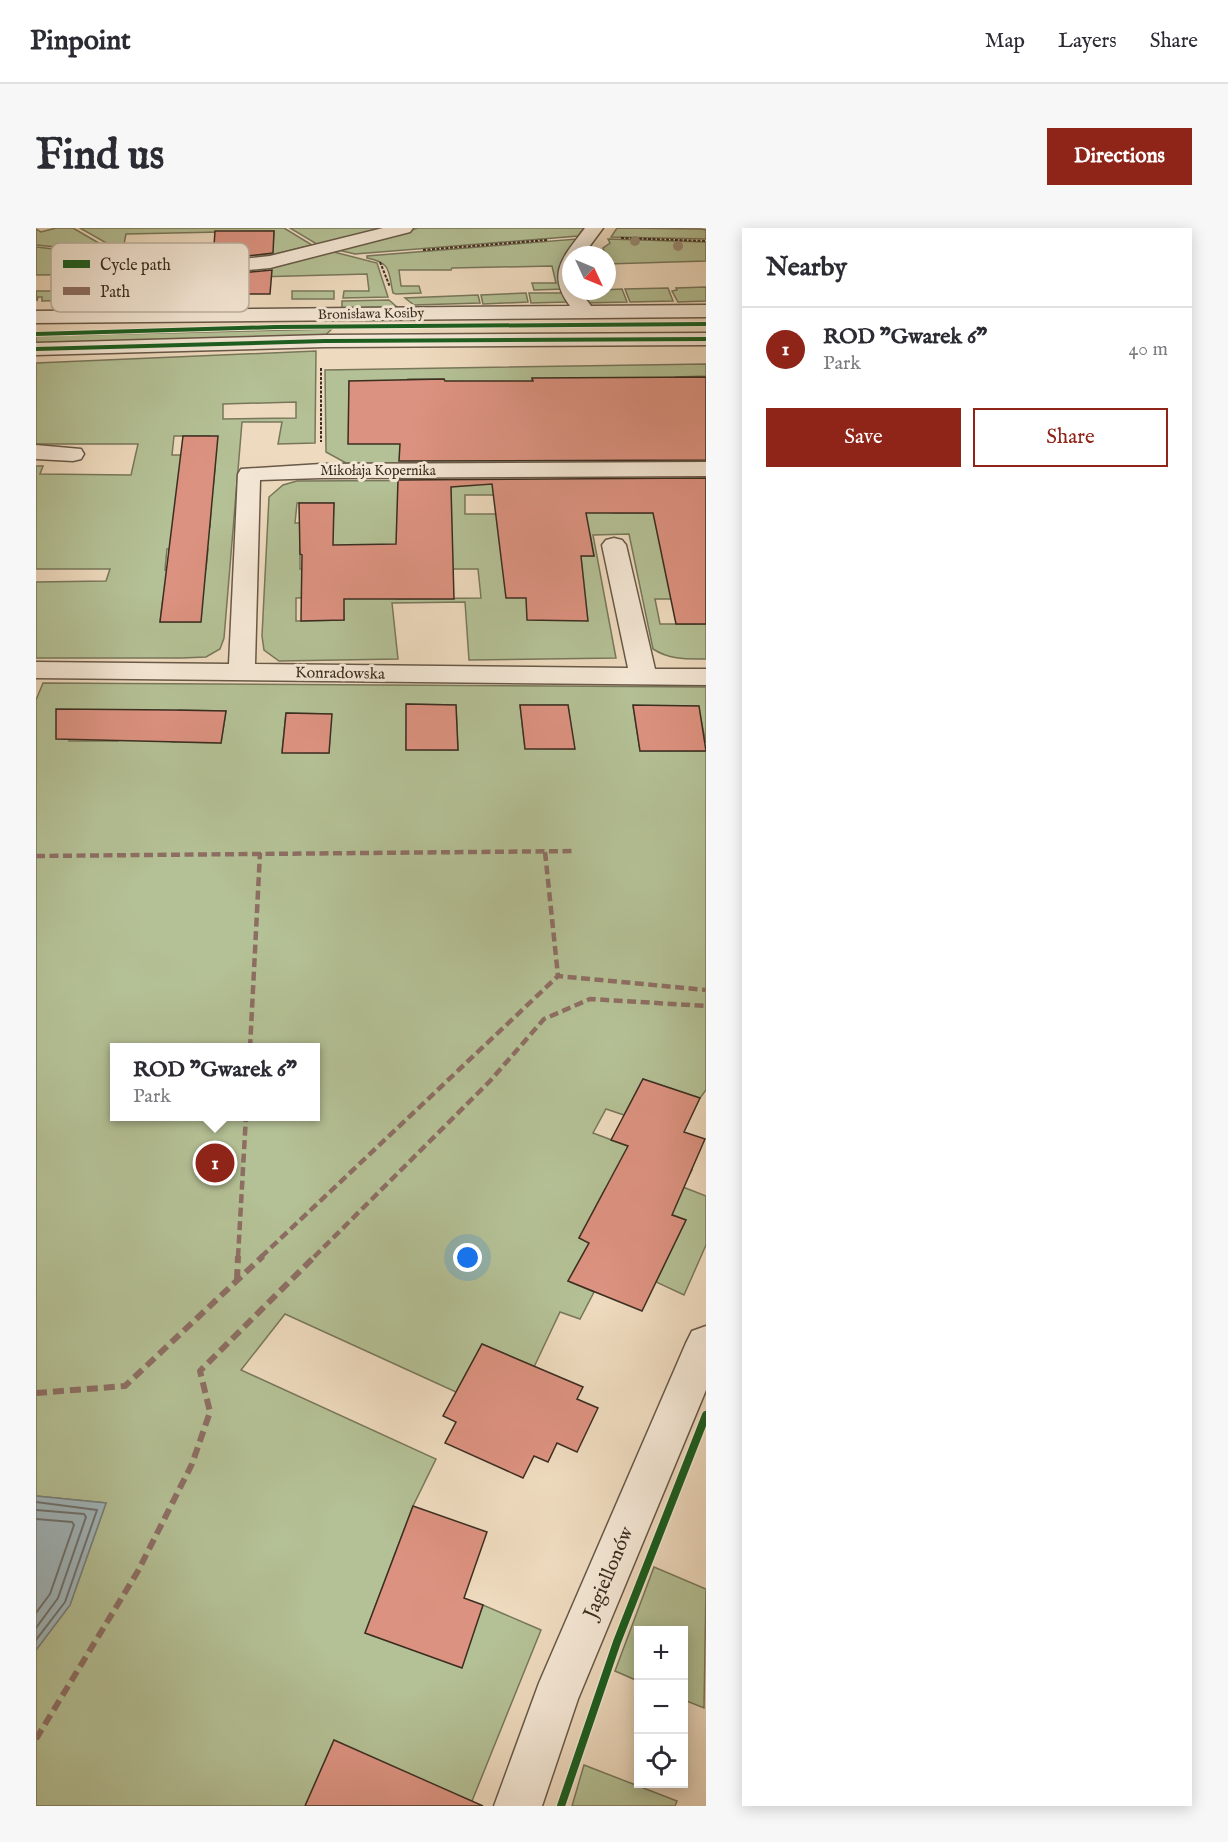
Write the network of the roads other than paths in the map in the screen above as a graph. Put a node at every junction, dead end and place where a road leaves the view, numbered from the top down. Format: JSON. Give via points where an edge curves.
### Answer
{"nodes":[{"id":1,"x":404,"y":228,"type":"edge"},
{"id":2,"x":590,"y":233,"type":"edge"},
{"id":3,"x":580,"y":246,"type":"edge"},
{"id":4,"x":249,"y":264,"type":"edge"},
{"id":5,"x":575,"y":300,"type":"edge"},
{"id":6,"x":585,"y":311,"type":"junction"},
{"id":7,"x":706,"y":311,"type":"edge"},
{"id":8,"x":142,"y":312,"type":"edge"},
{"id":9,"x":141,"y":316,"type":"junction"},
{"id":10,"x":36,"y":317,"type":"edge"},
{"id":11,"x":686,"y":339,"type":"junction"},
{"id":12,"x":706,"y":339,"type":"edge"},
{"id":13,"x":36,"y":348,"type":"edge"},
{"id":14,"x":675,"y":360,"type":"dead end"},
{"id":15,"x":36,"y":452,"type":"edge"},
{"id":16,"x":73,"y":454,"type":"dead end"},
{"id":17,"x":706,"y":469,"type":"edge"},
{"id":18,"x":614,"y":545,"type":"dead end"},
{"id":19,"x":36,"y":670,"type":"edge"},
{"id":20,"x":242,"y":672,"type":"junction"},
{"id":21,"x":643,"y":676,"type":"junction"},
{"id":22,"x":706,"y":677,"type":"edge"},
{"id":23,"x":706,"y":1343,"type":"edge"},
{"id":24,"x":518,"y":1806,"type":"edge"}],
"edges":[{"from":1,"to":4,"type":"street","via":[[270,262]]},
{"from":2,"to":3,"type":"street"},
{"from":5,"to":6,"type":"street"},
{"from":6,"to":7,"type":"street","name":"Bronisława Kosiby"},
{"from":6,"to":9,"type":"street","name":"Bronisława Kosiby"},
{"from":8,"to":9,"type":"street"},
{"from":9,"to":10,"type":"street","name":"Bronisława Kosiby"},
{"from":11,"to":12,"type":"street","name":"Bronisława Kosiby"},
{"from":11,"to":13,"type":"street","name":"Bronisława Kosiby","via":[[349,352],[325,341]]},
{"from":11,"to":14,"type":"street"},
{"from":15,"to":16,"type":"street"},
{"from":17,"to":20,"type":"street","name":"Mikołaja Kopernika","via":[[249,474]]},
{"from":18,"to":21,"type":"street"},
{"from":19,"to":20,"type":"street","name":"Konradowska"},
{"from":20,"to":21,"type":"street","name":"Konradowska"},
{"from":21,"to":22,"type":"street","name":"Konradowska"},
{"from":23,"to":24,"type":"street","name":"Jagiellonów","via":[[555,1700]]}]}
